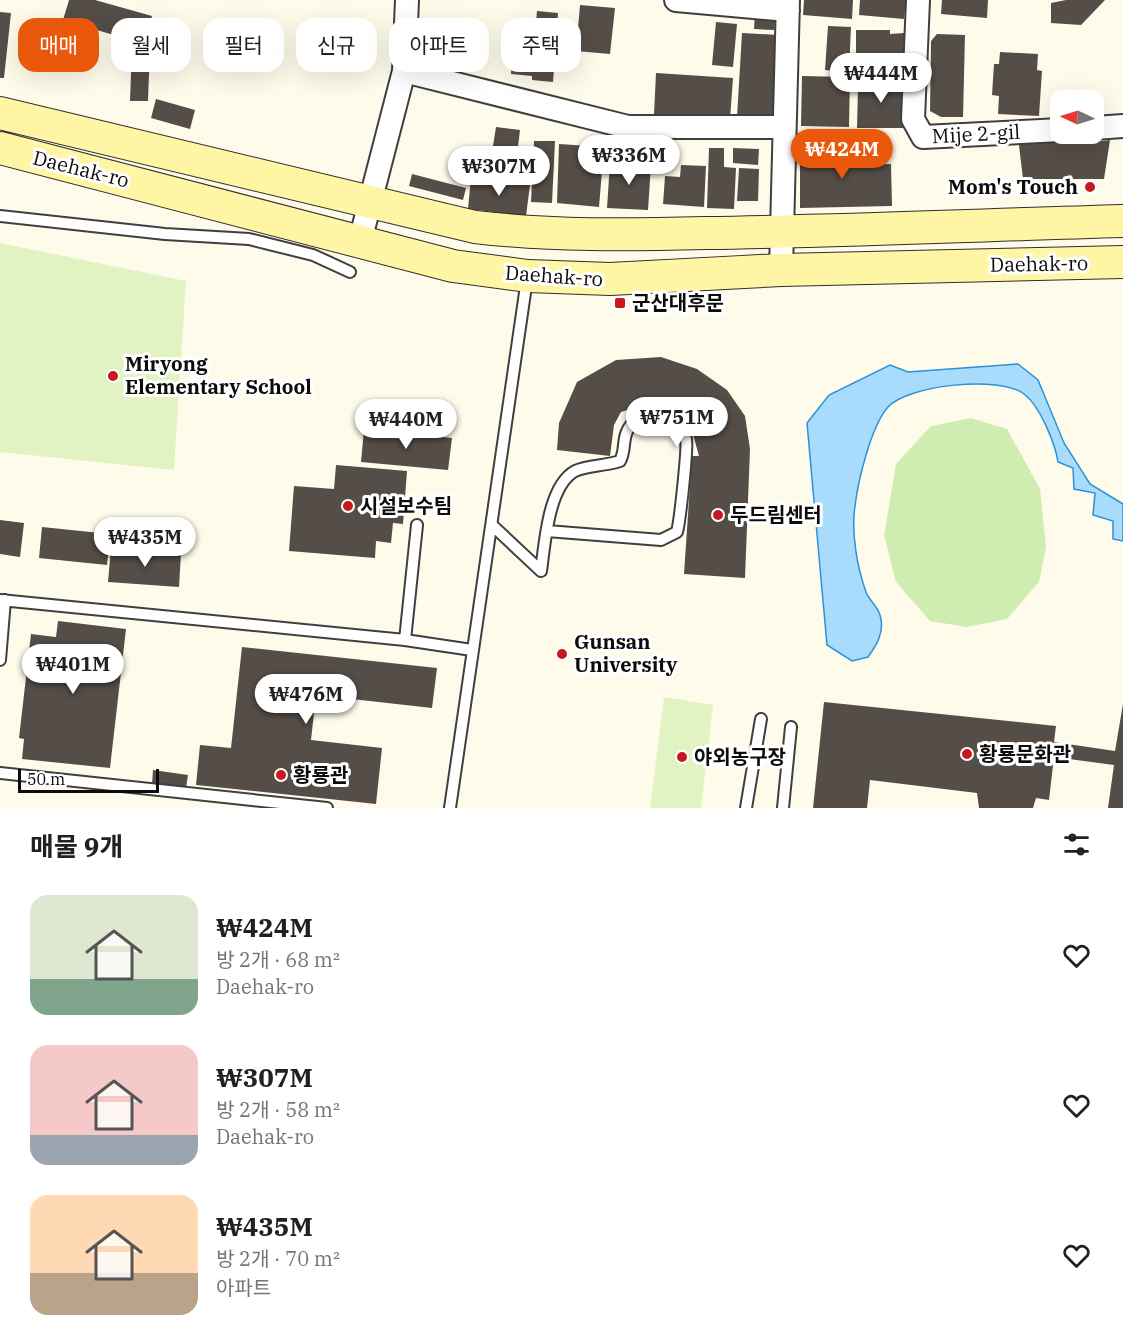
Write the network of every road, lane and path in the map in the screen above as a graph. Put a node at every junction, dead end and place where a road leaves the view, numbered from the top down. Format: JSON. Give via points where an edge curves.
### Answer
{"nodes":[{"id":1,"x":407,"y":0,"type":"edge"},
{"id":2,"x":676,"y":0,"type":"edge"},
{"id":3,"x":918,"y":0,"type":"edge"},
{"id":4,"x":788,"y":5,"type":"edge"},
{"id":5,"x":406,"y":18,"type":"edge"},
{"id":6,"x":404,"y":72,"type":"edge"},
{"id":7,"x":408,"y":72,"type":"edge"},
{"id":8,"x":0,"y":113,"type":"edge"},
{"id":9,"x":1123,"y":126,"type":"edge"},
{"id":10,"x":784,"y":127,"type":"junction"},
{"id":11,"x":1104,"y":127,"type":"edge"},
{"id":12,"x":1050,"y":131,"type":"edge"},
{"id":13,"x":0,"y":148,"type":"edge"},
{"id":14,"x":370,"y":201,"type":"junction"},
{"id":15,"x":0,"y":216,"type":"edge"},
{"id":16,"x":1123,"y":221,"type":"edge"},
{"id":17,"x":782,"y":233,"type":"junction"},
{"id":18,"x":360,"y":241,"type":"junction"},
{"id":19,"x":1123,"y":262,"type":"edge"},
{"id":20,"x":781,"y":270,"type":"junction"},
{"id":21,"x":350,"y":272,"type":"dead end"},
{"id":22,"x":528,"y":276,"type":"junction"},
{"id":23,"x":417,"y":525,"type":"dead end"},
{"id":24,"x":493,"y":526,"type":"junction"},
{"id":25,"x":547,"y":531,"type":"junction"},
{"id":26,"x":3,"y":600,"type":"edge"},
{"id":27,"x":405,"y":640,"type":"junction"},
{"id":28,"x":472,"y":650,"type":"junction"},
{"id":29,"x":0,"y":660,"type":"edge"},
{"id":30,"x":760,"y":719,"type":"dead end"},
{"id":31,"x":792,"y":727,"type":"dead end"},
{"id":32,"x":0,"y":773,"type":"edge"},
{"id":33,"x":327,"y":808,"type":"edge"},
{"id":34,"x":450,"y":808,"type":"edge"},
{"id":35,"x":747,"y":808,"type":"edge"},
{"id":36,"x":783,"y":808,"type":"edge"}],
"edges":[{"from":1,"to":5,"type":"street"},
{"from":2,"to":4,"type":"street"},
{"from":3,"to":12,"type":"street","name":"Mije 2-gil","via":[[913,119],[923,137]]},
{"from":4,"to":10,"type":"street"},
{"from":6,"to":14,"type":"street"},
{"from":7,"to":10,"type":"street","via":[[628,127]]},
{"from":8,"to":14,"type":"street","name":"Daehak-ro"},
{"from":9,"to":11,"type":"street"},
{"from":10,"to":17,"type":"street"},
{"from":13,"to":18,"type":"street","name":"Daehak-ro"},
{"from":14,"to":17,"type":"street","name":"Daehak-ro","via":[[475,226],[532,234]]},
{"from":14,"to":18,"type":"street"},
{"from":15,"to":21,"type":"lane","via":[[249,239],[313,255]]},
{"from":16,"to":17,"type":"street","name":"Daehak-ro"},
{"from":17,"to":20,"type":"street"},
{"from":18,"to":22,"type":"street","name":"Daehak-ro","via":[[453,266]]},
{"from":19,"to":20,"type":"street","name":"Daehak-ro"},
{"from":20,"to":22,"type":"street","name":"Daehak-ro","via":[[610,279]]},
{"from":22,"to":24,"type":"lane"},
{"from":23,"to":27,"type":"lane"},
{"from":24,"to":25,"type":"lane","via":[[541,571]]},
{"from":24,"to":28,"type":"lane"},
{"from":25,"to":25,"type":"lane","via":[[555,494],[564,480],[576,471],[621,461],[626,434],[645,415],[658,414],[675,422],[686,439],[677,532],[661,540]]},
{"from":26,"to":27,"type":"lane"},
{"from":26,"to":29,"type":"lane"},
{"from":27,"to":28,"type":"lane"},
{"from":28,"to":34,"type":"lane"},
{"from":30,"to":35,"type":"lane"},
{"from":31,"to":36,"type":"lane"},
{"from":32,"to":33,"type":"lane"}]}
